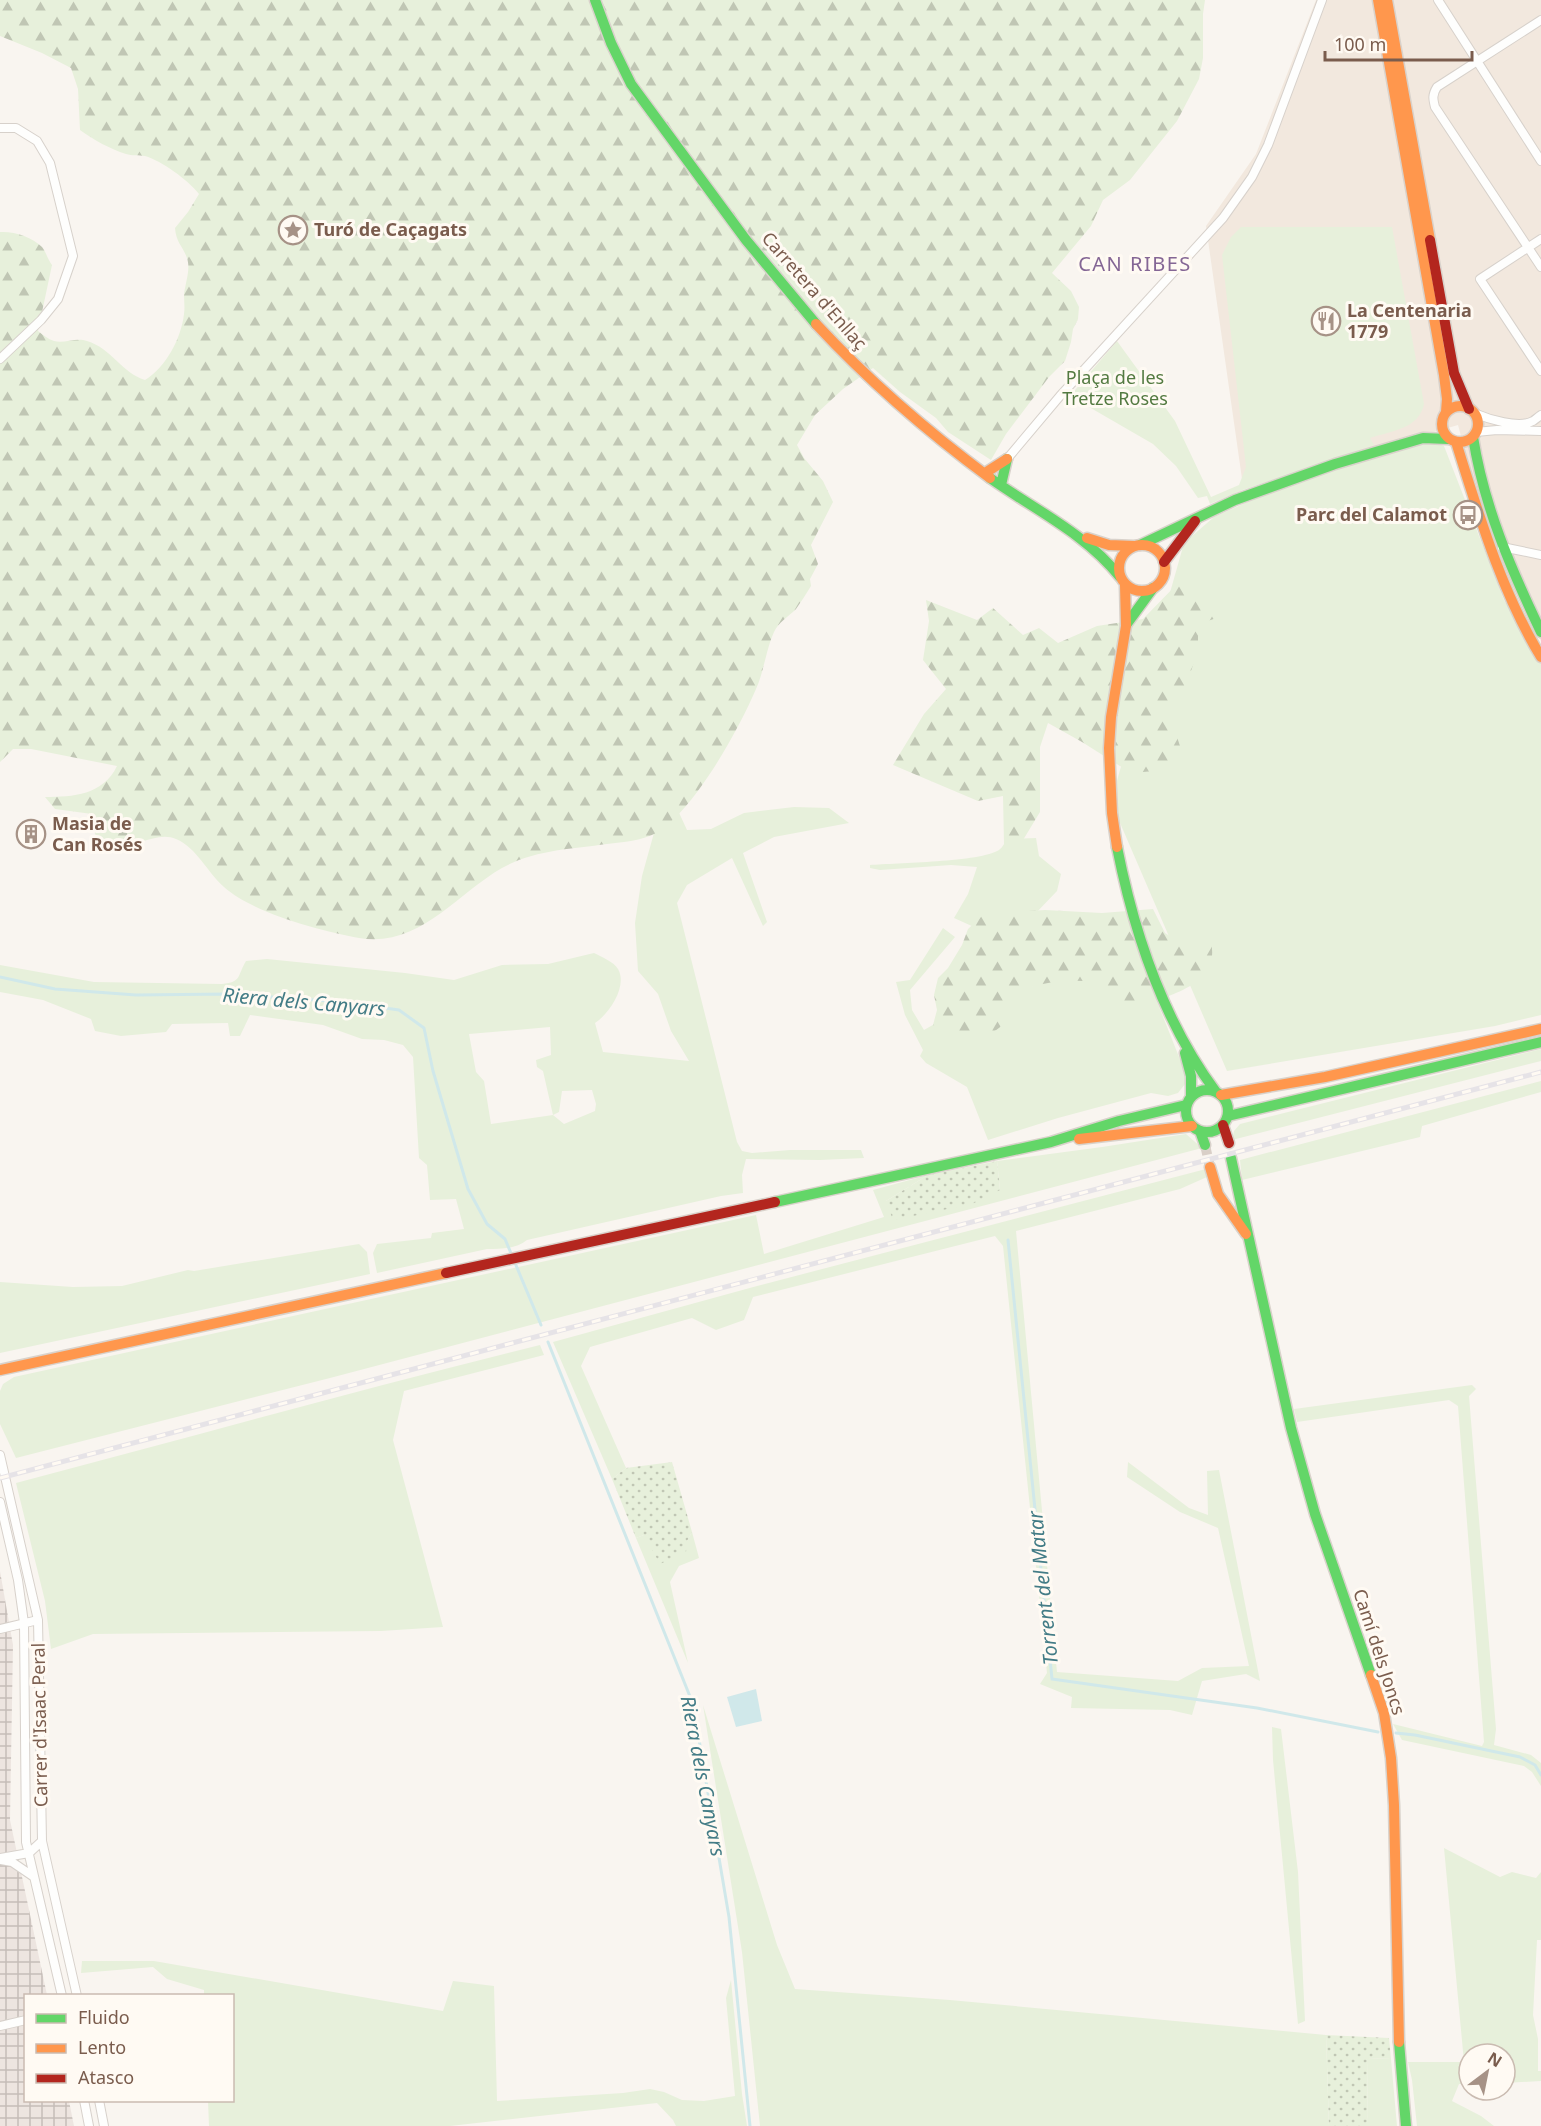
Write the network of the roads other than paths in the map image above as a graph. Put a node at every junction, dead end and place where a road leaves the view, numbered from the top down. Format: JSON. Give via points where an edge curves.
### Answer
{"nodes":[{"id":1,"x":596,"y":0,"type":"edge"},
{"id":2,"x":1322,"y":0,"type":"edge"},
{"id":3,"x":1378,"y":0,"type":"edge"},
{"id":4,"x":1387,"y":0,"type":"edge"},
{"id":5,"x":1438,"y":0,"type":"edge"},
{"id":6,"x":1541,"y":20,"type":"edge"},
{"id":7,"x":1478,"y":62,"type":"junction"},
{"id":8,"x":0,"y":128,"type":"edge"},
{"id":9,"x":1541,"y":161,"type":"edge"},
{"id":10,"x":1541,"y":239,"type":"edge"},
{"id":11,"x":1528,"y":248,"type":"junction"},
{"id":12,"x":1541,"y":267,"type":"edge"},
{"id":13,"x":0,"y":359,"type":"edge"},
{"id":14,"x":1541,"y":372,"type":"edge"},
{"id":15,"x":1472,"y":411,"type":"junction"},
{"id":16,"x":1444,"y":415,"type":"junction"},
{"id":17,"x":1541,"y":415,"type":"edge"},
{"id":18,"x":1535,"y":428,"type":"edge"},
{"id":19,"x":1475,"y":435,"type":"junction"},
{"id":20,"x":1424,"y":438,"type":"junction"},
{"id":21,"x":1452,"y":441,"type":"junction"},
{"id":22,"x":1007,"y":459,"type":"junction"},
{"id":23,"x":985,"y":473,"type":"junction"},
{"id":24,"x":1001,"y":485,"type":"junction"},
{"id":25,"x":1196,"y":519,"type":"junction"},
{"id":26,"x":1082,"y":536,"type":"junction"},
{"id":27,"x":1137,"y":545,"type":"junction"},
{"id":28,"x":1502,"y":547,"type":"junction"},
{"id":29,"x":1541,"y":555,"type":"edge"},
{"id":30,"x":1164,"y":562,"type":"junction"},
{"id":31,"x":1122,"y":581,"type":"junction"},
{"id":32,"x":1153,"y":588,"type":"junction"},
{"id":33,"x":1521,"y":603,"type":"junction"},
{"id":34,"x":1541,"y":622,"type":"edge"},
{"id":35,"x":1126,"y":625,"type":"junction"},
{"id":36,"x":1541,"y":632,"type":"edge"},
{"id":37,"x":1541,"y":645,"type":"edge"},
{"id":38,"x":1541,"y":657,"type":"edge"},
{"id":39,"x":1541,"y":1029,"type":"edge"},
{"id":40,"x":1180,"y":1036,"type":"junction"},
{"id":41,"x":1541,"y":1042,"type":"edge"},
{"id":42,"x":1219,"y":1093,"type":"junction"},
{"id":43,"x":1189,"y":1101,"type":"junction"},
{"id":44,"x":1226,"y":1120,"type":"junction"},
{"id":45,"x":1196,"y":1129,"type":"junction"},
{"id":46,"x":1051,"y":1142,"type":"junction"},
{"id":47,"x":1229,"y":1143,"type":"dead end"},
{"id":48,"x":1205,"y":1145,"type":"tunnel mouth"},
{"id":49,"x":1231,"y":1158,"type":"dead end"},
{"id":50,"x":1210,"y":1167,"type":"tunnel mouth"},
{"id":51,"x":1218,"y":1194,"type":"junction"},
{"id":52,"x":1243,"y":1210,"type":"junction"},
{"id":53,"x":1247,"y":1237,"type":"junction"},
{"id":54,"x":3,"y":1371,"type":"edge"},
{"id":55,"x":0,"y":1455,"type":"edge"},
{"id":56,"x":0,"y":1502,"type":"edge"},
{"id":57,"x":38,"y":1620,"type":"junction"},
{"id":58,"x":24,"y":1623,"type":"junction"},
{"id":59,"x":0,"y":1629,"type":"edge"},
{"id":60,"x":42,"y":1841,"type":"junction"},
{"id":61,"x":30,"y":1853,"type":"junction"},
{"id":62,"x":0,"y":1859,"type":"edge"},
{"id":63,"x":34,"y":1877,"type":"junction"},
{"id":64,"x":62,"y":1994,"type":"edge"},
{"id":65,"x":77,"y":1994,"type":"edge"},
{"id":66,"x":24,"y":2020,"type":"edge"},
{"id":67,"x":0,"y":2026,"type":"edge"},
{"id":68,"x":84,"y":2102,"type":"edge"},
{"id":69,"x":99,"y":2102,"type":"edge"},
{"id":70,"x":88,"y":2126,"type":"edge"},
{"id":71,"x":104,"y":2126,"type":"edge"},
{"id":72,"x":1406,"y":2126,"type":"edge"}],
"edges":[{"from":1,"to":23,"type":"street","name":"Carretera d'Enllaç","via":[[617,61],[631,84],[772,272],[873,381]]},
{"from":2,"to":22,"type":"street","via":[[1268,145],[1252,177],[1222,218]]},
{"from":3,"to":16,"type":"street","via":[[1444,375]]},
{"from":4,"to":15,"type":"street","via":[[1454,373]]},
{"from":5,"to":7,"type":"street"},
{"from":6,"to":7,"type":"street"},
{"from":7,"to":9,"type":"street"},
{"from":7,"to":11,"type":"street","via":[[1437,87],[1432,99]]},
{"from":8,"to":13,"type":"street","via":[[16,128],[37,141],[50,162],[73,256],[58,299]]},
{"from":10,"to":11,"type":"street"},
{"from":11,"to":12,"type":"street"},
{"from":11,"to":14,"type":"street","via":[[1480,279]]},
{"from":15,"to":16,"type":"street","via":[[1459,406]]},
{"from":15,"to":18,"type":"street","via":[[1496,421]]},
{"from":15,"to":19,"type":"street","via":[[1478,423]]},
{"from":16,"to":20,"type":"street"},
{"from":16,"to":21,"type":"street","via":[[1442,430]]},
{"from":17,"to":18,"type":"street"},
{"from":18,"to":19,"type":"street"},
{"from":19,"to":21,"type":"street","via":[[1463,442]]},
{"from":19,"to":28,"type":"street","via":[[1479,480]]},
{"from":20,"to":21,"type":"street"},
{"from":20,"to":25,"type":"street","via":[[1335,464],[1248,495]]},
{"from":21,"to":33,"type":"street","via":[[1485,535]]},
{"from":22,"to":23,"type":"street"},
{"from":22,"to":24,"type":"street"},
{"from":23,"to":24,"type":"street","name":"Carretera d'Enllaç"},
{"from":24,"to":26,"type":"street","name":"Carretera d'Enllaç"},
{"from":25,"to":27,"type":"street"},
{"from":25,"to":30,"type":"street"},
{"from":26,"to":27,"type":"street","name":"Carretera d'Enllaç","via":[[1109,545]]},
{"from":26,"to":31,"type":"street","name":"Carretera d'Enllaç"},
{"from":27,"to":30,"type":"street","via":[[1155,549]]},
{"from":27,"to":31,"type":"street","via":[[1122,555]]},
{"from":28,"to":29,"type":"street"},
{"from":28,"to":33,"type":"street"},
{"from":30,"to":32,"type":"street","via":[[1164,576]]},
{"from":31,"to":32,"type":"street","via":[[1138,591]]},
{"from":31,"to":35,"type":"street"},
{"from":32,"to":35,"type":"street"},
{"from":33,"to":34,"type":"street"},
{"from":33,"to":36,"type":"street"},
{"from":33,"to":37,"type":"street"},
{"from":33,"to":38,"type":"street","via":[[1530,639]]},
{"from":35,"to":40,"type":"street","via":[[1109,747],[1117,853],[1139,938]]},
{"from":39,"to":42,"type":"street","via":[[1325,1077]]},
{"from":40,"to":42,"type":"street","via":[[1200,1072]]},
{"from":40,"to":43,"type":"street","via":[[1191,1076]]},
{"from":41,"to":44,"type":"street"},
{"from":42,"to":43,"type":"street","via":[[1199,1091]]},
{"from":42,"to":44,"type":"street","via":[[1227,1105]]},
{"from":43,"to":45,"type":"street","via":[[1186,1116]]},
{"from":43,"to":46,"type":"street"},
{"from":44,"to":45,"type":"street","via":[[1211,1132]]},
{"from":44,"to":47,"type":"street"},
{"from":45,"to":46,"type":"street"},
{"from":45,"to":48,"type":"street"},
{"from":46,"to":54,"type":"street"},
{"from":49,"to":52,"type":"street","name":"Camí dels Joncs"},
{"from":50,"to":51,"type":"street","name":"Camí dels Joncs"},
{"from":51,"to":52,"type":"street"},
{"from":51,"to":53,"type":"street","name":"Camí dels Joncs"},
{"from":52,"to":53,"type":"street","name":"Camí dels Joncs"},
{"from":53,"to":72,"type":"street","name":"Camí dels Joncs","via":[[1315,1514],[1384,1713],[1394,1805],[1399,2049]]},
{"from":55,"to":57,"type":"street","name":"Carrer d'Isaac Peral"},
{"from":56,"to":58,"type":"street","name":"Carrer d'Isaac Peral"},
{"from":57,"to":58,"type":"street"},
{"from":57,"to":60,"type":"street","name":"Carrer d'Isaac Peral"},
{"from":58,"to":59,"type":"street"},
{"from":58,"to":61,"type":"street","name":"Carrer d'Isaac Peral","via":[[26,1842]]},
{"from":60,"to":61,"type":"street"},
{"from":60,"to":65,"type":"street","name":"Carrer d'Isaac Peral"},
{"from":61,"to":62,"type":"street"},
{"from":61,"to":63,"type":"street","name":"Carrer d'Isaac Peral"},
{"from":62,"to":63,"type":"street"},
{"from":63,"to":64,"type":"street","name":"Carrer d'Isaac Peral"},
{"from":66,"to":67,"type":"street"},
{"from":68,"to":70,"type":"street"},
{"from":69,"to":71,"type":"street"}]}
